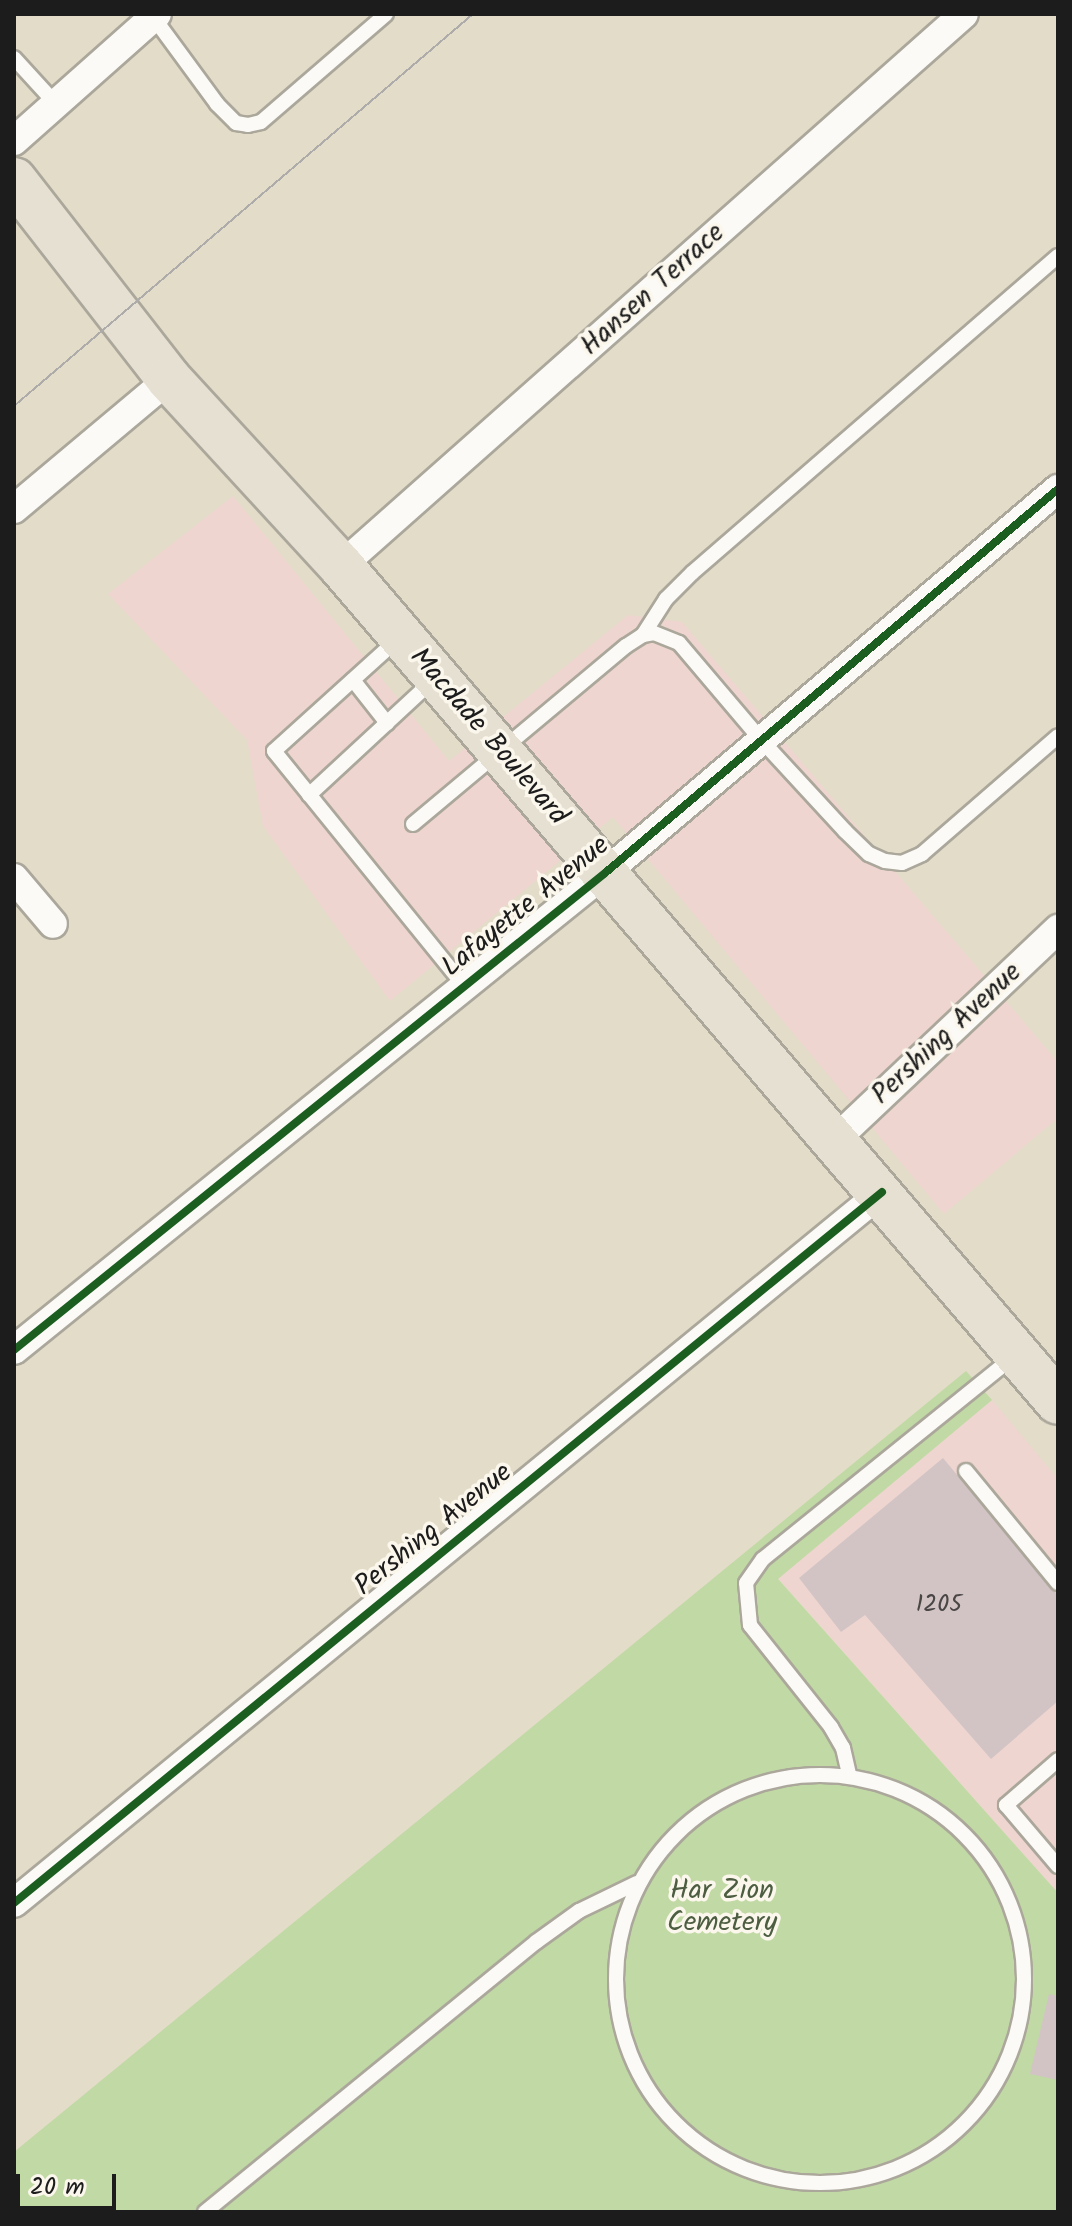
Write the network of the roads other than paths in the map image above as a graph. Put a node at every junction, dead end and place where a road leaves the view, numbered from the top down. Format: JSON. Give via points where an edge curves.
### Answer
{"nodes":[{"id":1,"x":386,"y":14,"type":"edge"},
{"id":2,"x":964,"y":14,"type":"edge"},
{"id":3,"x":154,"y":15,"type":"edge"},
{"id":4,"x":14,"y":58,"type":"edge"},
{"id":5,"x":56,"y":104,"type":"junction"},
{"id":6,"x":14,"y":141,"type":"edge"},
{"id":7,"x":14,"y":180,"type":"edge"},
{"id":8,"x":1058,"y":256,"type":"edge"},
{"id":9,"x":169,"y":379,"type":"junction"},
{"id":10,"x":1058,"y":489,"type":"edge"},
{"id":11,"x":14,"y":509,"type":"edge"},
{"id":12,"x":341,"y":566,"type":"junction"},
{"id":13,"x":643,"y":635,"type":"junction"},
{"id":14,"x":401,"y":636,"type":"junction"},
{"id":15,"x":437,"y":677,"type":"junction"},
{"id":16,"x":353,"y":680,"type":"junction"},
{"id":17,"x":387,"y":723,"type":"junction"},
{"id":18,"x":1058,"y":736,"type":"edge"},
{"id":19,"x":763,"y":742,"type":"junction"},
{"id":20,"x":500,"y":751,"type":"junction"},
{"id":21,"x":309,"y":795,"type":"junction"},
{"id":22,"x":413,"y":824,"type":"dead end"},
{"id":23,"x":605,"y":873,"type":"junction"},
{"id":24,"x":14,"y":878,"type":"edge"},
{"id":25,"x":53,"y":924,"type":"dead end"},
{"id":26,"x":1058,"y":929,"type":"edge"},
{"id":27,"x":464,"y":986,"type":"junction"},
{"id":28,"x":836,"y":1139,"type":"junction"},
{"id":29,"x":882,"y":1192,"type":"junction"},
{"id":30,"x":14,"y":1350,"type":"edge"},
{"id":31,"x":1018,"y":1353,"type":"junction"},
{"id":32,"x":1058,"y":1402,"type":"edge"},
{"id":33,"x":966,"y":1471,"type":"dead end"},
{"id":34,"x":1058,"y":1583,"type":"edge"},
{"id":35,"x":1058,"y":1760,"type":"edge"},
{"id":36,"x":849,"y":1774,"type":"junction"},
{"id":37,"x":1058,"y":1866,"type":"edge"},
{"id":38,"x":637,"y":1883,"type":"junction"},
{"id":39,"x":14,"y":1903,"type":"edge"},
{"id":40,"x":205,"y":2212,"type":"edge"}],
"edges":[{"from":1,"to":3,"type":"lane","via":[[261,122],[248,125],[236,123],[217,104]]},
{"from":2,"to":12,"type":"street","name":"Hansen Terrace"},
{"from":3,"to":5,"type":"street"},
{"from":4,"to":5,"type":"lane"},
{"from":5,"to":6,"type":"street"},
{"from":7,"to":9,"type":"main road","name":"Macdade Boulevard"},
{"from":8,"to":13,"type":"lane","via":[[692,573],[666,599]]},
{"from":9,"to":11,"type":"street"},
{"from":9,"to":12,"type":"main road","name":"Macdade Boulevard"},
{"from":10,"to":19,"type":"street","name":"Lafayette Avenue"},
{"from":12,"to":14,"type":"main road","name":"Macdade Boulevard"},
{"from":13,"to":19,"type":"lane","via":[[666,635],[679,643]]},
{"from":13,"to":20,"type":"lane"},
{"from":14,"to":15,"type":"main road","name":"Macdade Boulevard"},
{"from":14,"to":16,"type":"lane"},
{"from":15,"to":17,"type":"lane"},
{"from":15,"to":20,"type":"main road","name":"Macdade Boulevard"},
{"from":16,"to":17,"type":"lane"},
{"from":16,"to":21,"type":"lane","via":[[274,751]]},
{"from":17,"to":21,"type":"lane"},
{"from":18,"to":19,"type":"lane","via":[[922,854],[902,863],[869,854]]},
{"from":19,"to":23,"type":"street","name":"Lafayette Avenue"},
{"from":20,"to":22,"type":"lane"},
{"from":20,"to":23,"type":"main road","name":"Macdade Boulevard"},
{"from":21,"to":27,"type":"lane"},
{"from":23,"to":27,"type":"street","name":"Lafayette Avenue"},
{"from":23,"to":28,"type":"main road","name":"Macdade Boulevard"},
{"from":24,"to":25,"type":"street"},
{"from":26,"to":28,"type":"street","name":"Pershing Avenue"},
{"from":27,"to":30,"type":"street","name":"Lafayette Avenue"},
{"from":28,"to":29,"type":"main road","name":"Macdade Boulevard"},
{"from":29,"to":31,"type":"main road","name":"Macdade Boulevard"},
{"from":29,"to":39,"type":"street","name":"Pershing Avenue"},
{"from":31,"to":32,"type":"main road","name":"Macdade Boulevard"},
{"from":31,"to":36,"type":"lane","via":[[763,1559],[746,1583],[750,1625],[831,1727]]},
{"from":33,"to":34,"type":"lane"},
{"from":35,"to":37,"type":"lane","via":[[1006,1805]]},
{"from":36,"to":38,"type":"lane","via":[[786,1775],[726,1795],[675,1832]]},
{"from":36,"to":38,"type":"lane","via":[[915,1796],[969,1838],[1008,1896],[1024,1963],[1018,2032],[990,2094],[943,2144],[881,2176],[813,2185],[745,2171],[686,2136],[642,2083],[618,2018],[616,1949]]},
{"from":38,"to":40,"type":"lane","via":[[579,1911],[536,1942]]}]}
